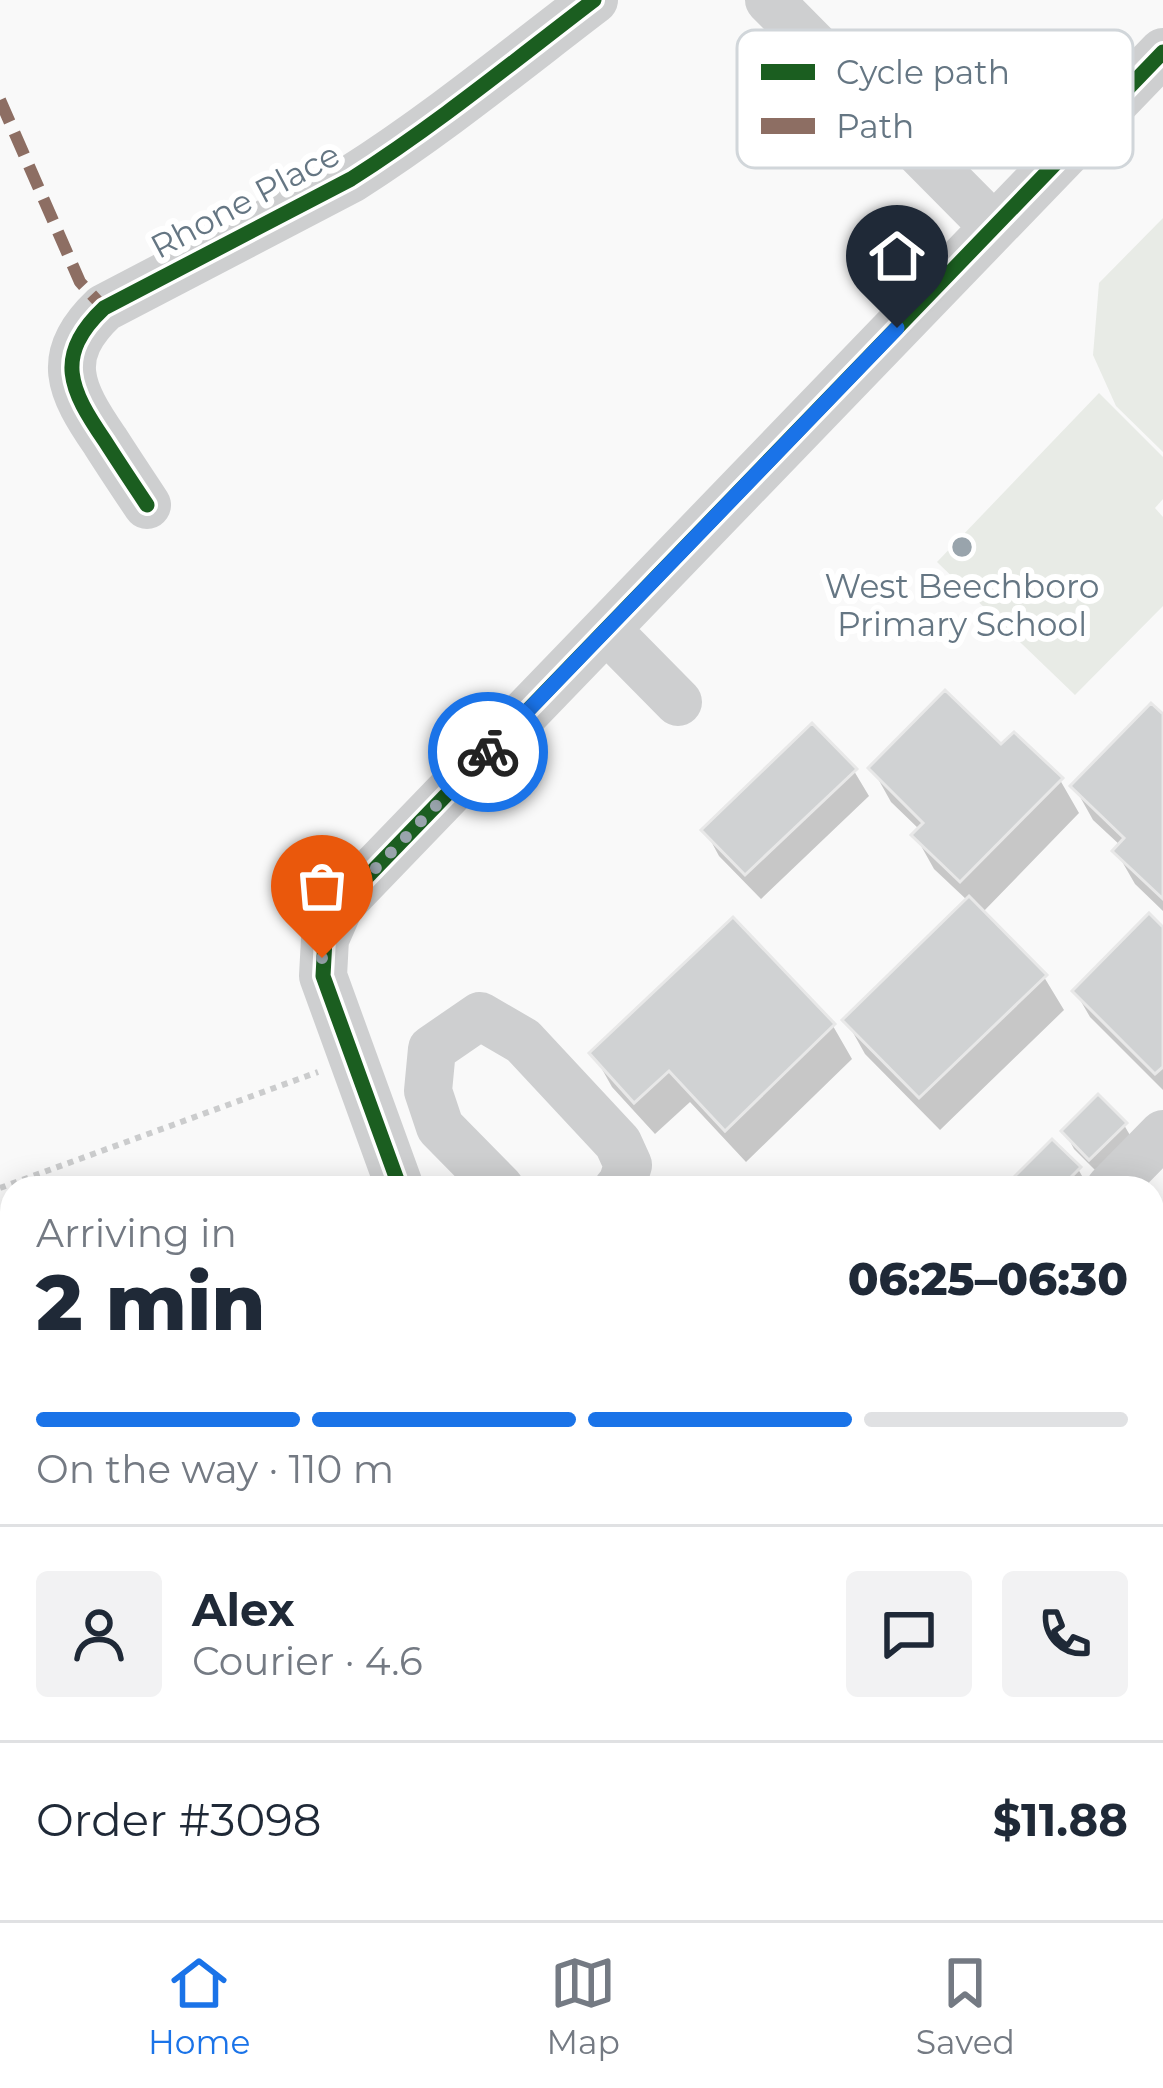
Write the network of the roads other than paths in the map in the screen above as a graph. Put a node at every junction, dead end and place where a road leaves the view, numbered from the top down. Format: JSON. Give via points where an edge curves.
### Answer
{"nodes":[{"id":1,"x":594,"y":0,"type":"edge"},
{"id":2,"x":769,"y":0,"type":"edge"},
{"id":3,"x":799,"y":30,"type":"edge"},
{"id":4,"x":1163,"y":52,"type":"edge"},
{"id":5,"x":1133,"y":83,"type":"edge"},
{"id":6,"x":936,"y":168,"type":"edge"},
{"id":7,"x":1051,"y":168,"type":"edge"},
{"id":8,"x":994,"y":227,"type":"junction"},
{"id":9,"x":148,"y":505,"type":"dead end"},
{"id":10,"x":607,"y":630,"type":"junction"},
{"id":11,"x":678,"y":702,"type":"dead end"},
{"id":12,"x":1163,"y":1134,"type":"edge"},
{"id":13,"x":396,"y":1176,"type":"edge"},
{"id":14,"x":488,"y":1176,"type":"edge"},
{"id":15,"x":625,"y":1176,"type":"edge"},
{"id":16,"x":1122,"y":1176,"type":"edge"}],
"edges":[{"from":1,"to":9,"type":"street","name":"Rhone Place","via":[[382,160],[104,308],[86,326],[71,381]]},
{"from":2,"to":3,"type":"street"},
{"from":4,"to":5,"type":"street"},
{"from":6,"to":8,"type":"street"},
{"from":7,"to":8,"type":"street"},
{"from":8,"to":10,"type":"street"},
{"from":10,"to":11,"type":"street"},
{"from":10,"to":13,"type":"street","via":[[331,921],[322,976]]},
{"from":12,"to":16,"type":"street"},
{"from":14,"to":15,"type":"street","via":[[440,1126],[428,1091],[432,1049],[480,1016],[523,1041],[618,1143]]}]}
